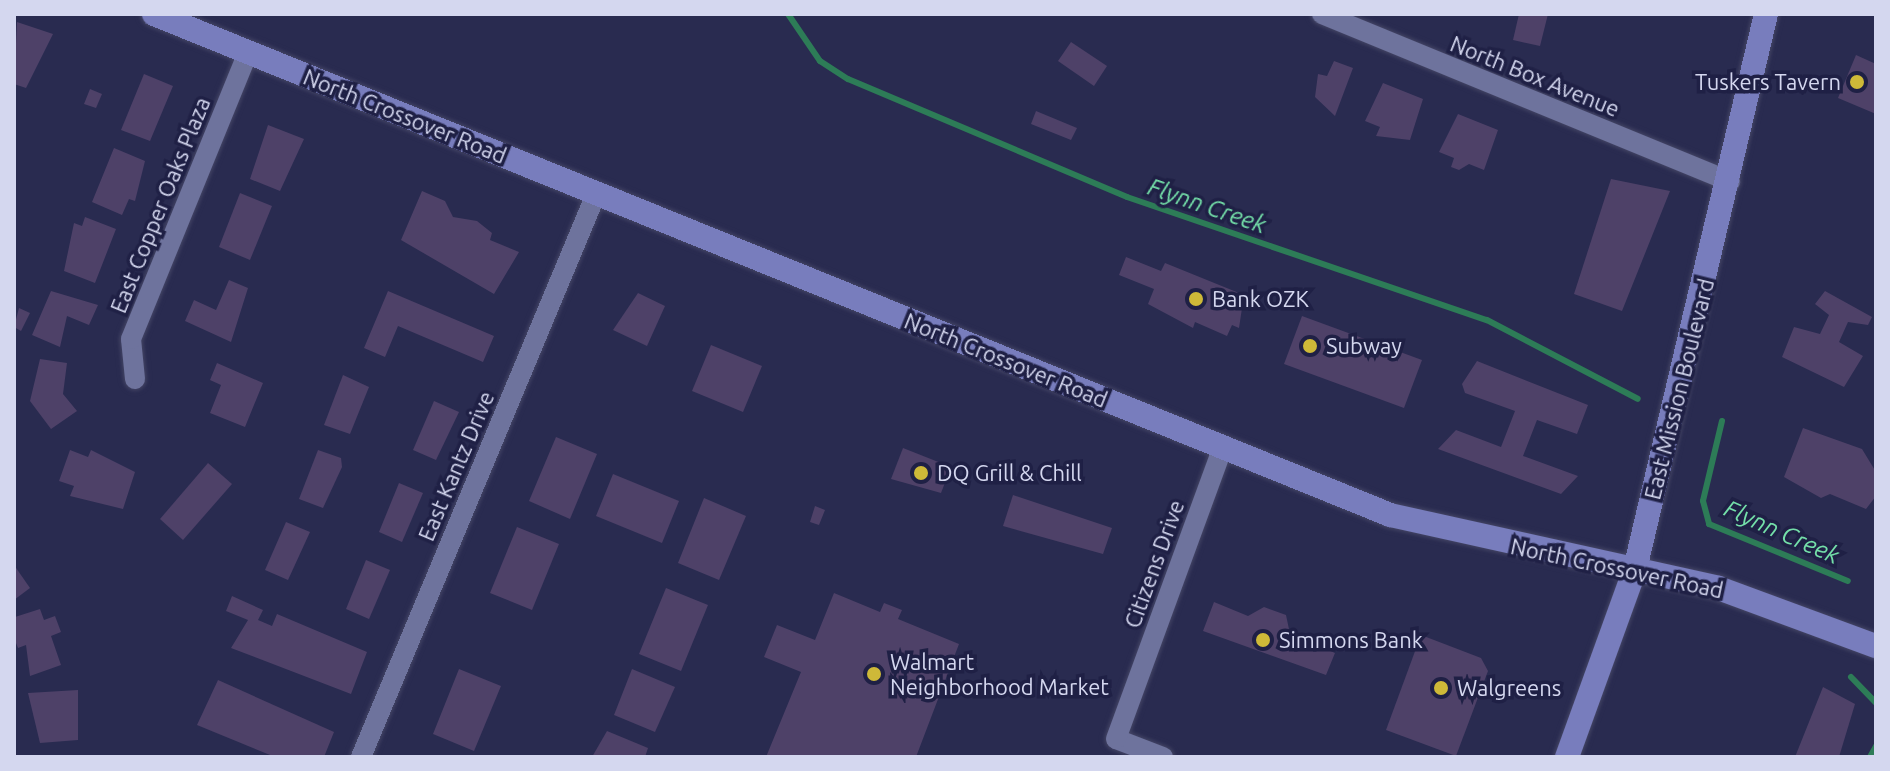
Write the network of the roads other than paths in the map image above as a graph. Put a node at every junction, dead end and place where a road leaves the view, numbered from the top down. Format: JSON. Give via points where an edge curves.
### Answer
{"nodes":[{"id":1,"x":154,"y":14,"type":"edge"},
{"id":2,"x":1322,"y":14,"type":"edge"},
{"id":3,"x":1766,"y":14,"type":"edge"},
{"id":4,"x":248,"y":52,"type":"junction"},
{"id":5,"x":1730,"y":181,"type":"junction"},
{"id":6,"x":596,"y":194,"type":"junction"},
{"id":7,"x":135,"y":379,"type":"dead end"},
{"id":8,"x":1222,"y":449,"type":"junction"},
{"id":9,"x":1635,"y":569,"type":"junction"},
{"id":10,"x":1876,"y":646,"type":"edge"},
{"id":11,"x":361,"y":757,"type":"edge"},
{"id":12,"x":1163,"y":757,"type":"edge"},
{"id":13,"x":1567,"y":757,"type":"edge"}],
"edges":[{"from":1,"to":4,"type":"main road","name":"North Crossover Road"},
{"from":2,"to":5,"type":"street","name":"North Box Avenue"},
{"from":3,"to":5,"type":"main road","name":"East Mission Boulevard"},
{"from":4,"to":6,"type":"main road","name":"North Crossover Road"},
{"from":4,"to":7,"type":"street","name":"East Copper Oaks Plaza","via":[[131,339]]},
{"from":5,"to":9,"type":"main road","name":"East Mission Boulevard"},
{"from":6,"to":8,"type":"main road","name":"North Crossover Road"},
{"from":6,"to":11,"type":"street","name":"East Kantz Drive"},
{"from":8,"to":9,"type":"main road","name":"North Crossover Road","via":[[1443,532]]},
{"from":8,"to":12,"type":"street","name":"Citizens Drive","via":[[1116,739]]},
{"from":9,"to":10,"type":"main road","name":"North Crossover Road","via":[[1787,610]]},
{"from":9,"to":13,"type":"main road","name":"East Mission Boulevard"}]}
